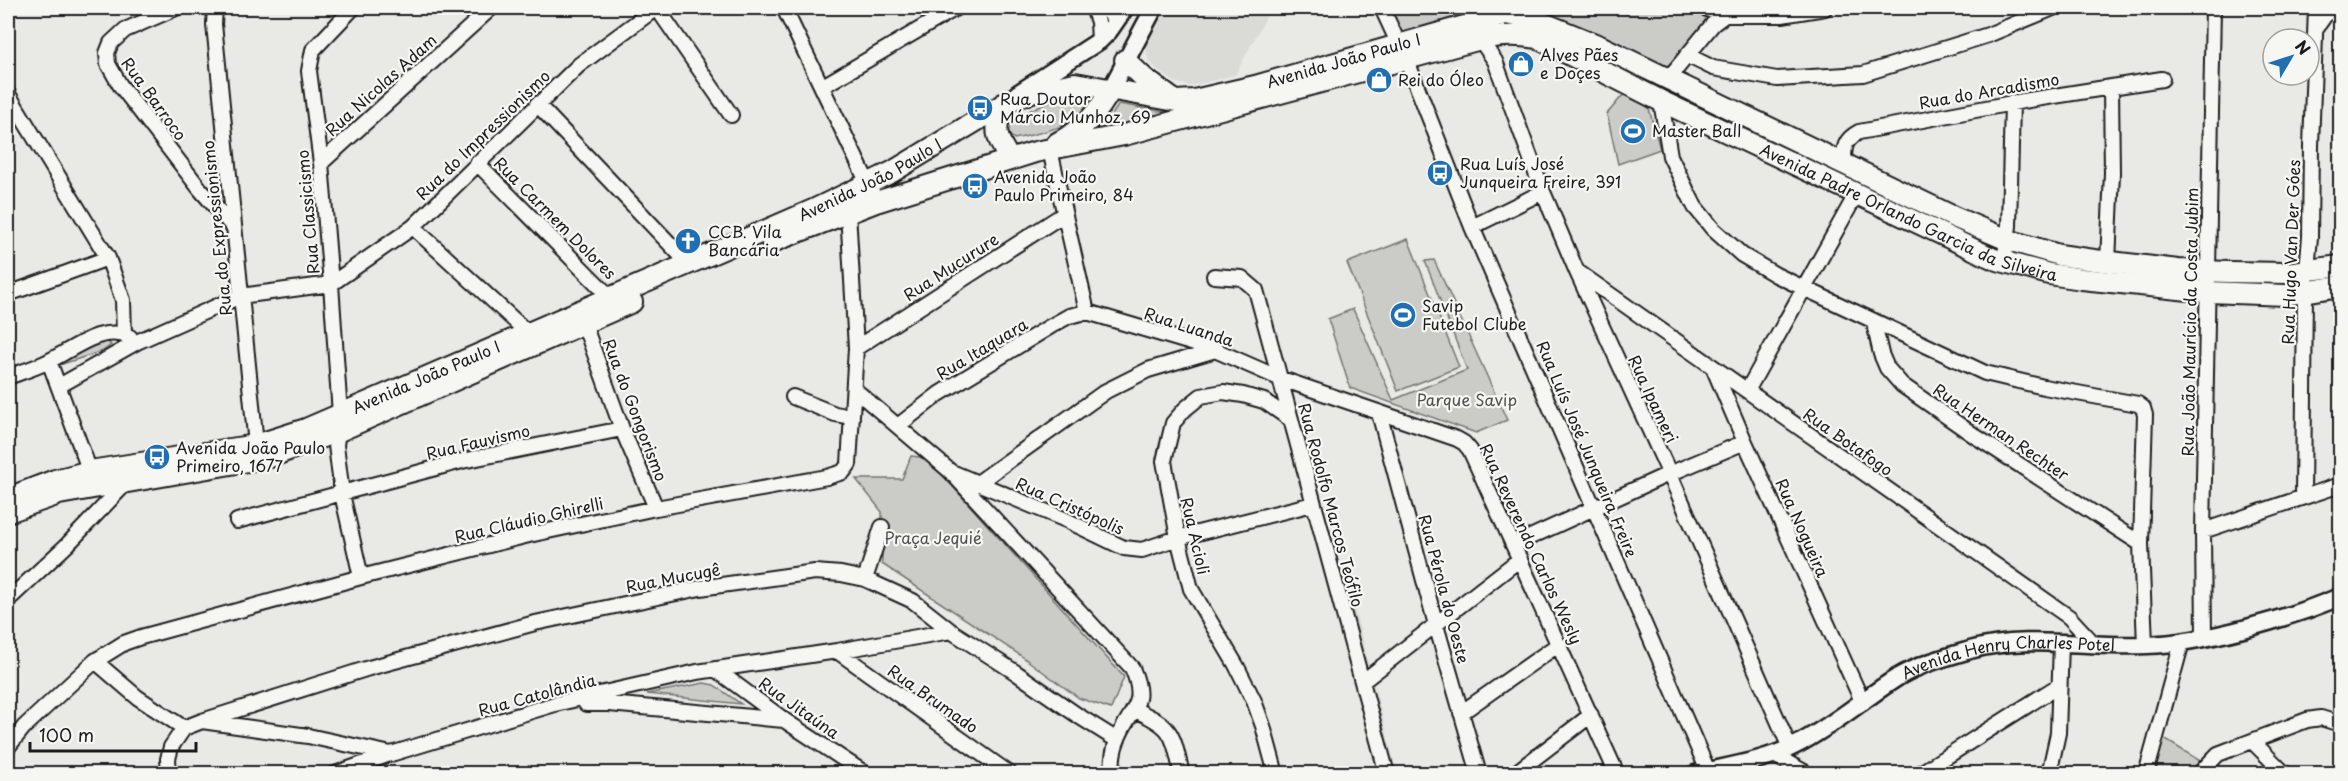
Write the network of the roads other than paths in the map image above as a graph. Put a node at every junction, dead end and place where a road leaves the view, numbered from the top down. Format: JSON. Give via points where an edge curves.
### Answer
{"nodes":[{"id":1,"x":176,"y":8,"type":"edge"},
{"id":2,"x":215,"y":8,"type":"edge"},
{"id":3,"x":353,"y":8,"type":"edge"},
{"id":4,"x":490,"y":8,"type":"edge"},
{"id":5,"x":657,"y":8,"type":"edge"},
{"id":6,"x":784,"y":8,"type":"edge"},
{"id":7,"x":956,"y":8,"type":"edge"},
{"id":8,"x":1093,"y":8,"type":"edge"},
{"id":9,"x":1106,"y":8,"type":"edge"},
{"id":10,"x":1125,"y":8,"type":"edge"},
{"id":11,"x":1132,"y":8,"type":"edge"},
{"id":12,"x":1382,"y":8,"type":"edge"},
{"id":13,"x":1704,"y":8,"type":"edge"},
{"id":14,"x":1825,"y":8,"type":"edge"},
{"id":15,"x":2053,"y":8,"type":"edge"},
{"id":16,"x":2213,"y":8,"type":"edge"},
{"id":17,"x":2316,"y":8,"type":"edge"},
{"id":18,"x":2330,"y":8,"type":"edge"},
{"id":19,"x":1506,"y":11,"type":"edge"},
{"id":20,"x":1151,"y":12,"type":"edge"},
{"id":21,"x":1725,"y":15,"type":"junction"},
{"id":22,"x":1116,"y":22,"type":"junction"},
{"id":23,"x":2315,"y":27,"type":"edge"},
{"id":24,"x":2316,"y":27,"type":"edge"},
{"id":25,"x":1469,"y":33,"type":"junction"},
{"id":26,"x":1501,"y":34,"type":"junction"},
{"id":27,"x":1099,"y":41,"type":"junction"},
{"id":28,"x":1402,"y":52,"type":"junction"},
{"id":29,"x":1687,"y":55,"type":"junction"},
{"id":30,"x":1125,"y":60,"type":"junction"},
{"id":31,"x":1495,"y":61,"type":"junction"},
{"id":32,"x":1668,"y":79,"type":"junction"},
{"id":33,"x":2162,"y":79,"type":"dead end"},
{"id":34,"x":823,"y":86,"type":"junction"},
{"id":35,"x":2111,"y":87,"type":"junction"},
{"id":36,"x":2313,"y":87,"type":"edge"},
{"id":37,"x":1111,"y":89,"type":"junction"},
{"id":38,"x":8,"y":94,"type":"edge"},
{"id":39,"x":1176,"y":101,"type":"junction"},
{"id":40,"x":1661,"y":101,"type":"junction"},
{"id":41,"x":1006,"y":102,"type":"junction"},
{"id":42,"x":2012,"y":103,"type":"junction"},
{"id":43,"x":537,"y":104,"type":"junction"},
{"id":44,"x":731,"y":115,"type":"dead end"},
{"id":45,"x":1043,"y":151,"type":"junction"},
{"id":46,"x":1010,"y":159,"type":"junction"},
{"id":47,"x":321,"y":163,"type":"junction"},
{"id":48,"x":477,"y":163,"type":"junction"},
{"id":49,"x":1844,"y":163,"type":"junction"},
{"id":50,"x":1544,"y":192,"type":"junction"},
{"id":51,"x":872,"y":193,"type":"junction"},
{"id":52,"x":1857,"y":193,"type":"junction"},
{"id":53,"x":848,"y":212,"type":"junction"},
{"id":54,"x":1064,"y":214,"type":"junction"},
{"id":55,"x":233,"y":227,"type":"junction"},
{"id":56,"x":413,"y":227,"type":"junction"},
{"id":57,"x":1472,"y":227,"type":"junction"},
{"id":58,"x":2008,"y":240,"type":"junction"},
{"id":59,"x":108,"y":258,"type":"junction"},
{"id":60,"x":2004,"y":262,"type":"junction"},
{"id":61,"x":2108,"y":262,"type":"junction"},
{"id":62,"x":689,"y":264,"type":"junction"},
{"id":63,"x":2340,"y":266,"type":"edge"},
{"id":64,"x":2308,"y":270,"type":"junction"},
{"id":65,"x":2208,"y":271,"type":"junction"},
{"id":66,"x":1577,"y":272,"type":"junction"},
{"id":67,"x":1214,"y":276,"type":"dead end"},
{"id":68,"x":331,"y":284,"type":"junction"},
{"id":69,"x":2340,"y":286,"type":"edge"},
{"id":70,"x":1803,"y":289,"type":"junction"},
{"id":71,"x":10,"y":290,"type":"edge"},
{"id":72,"x":2208,"y":292,"type":"junction"},
{"id":73,"x":2305,"y":292,"type":"junction"},
{"id":74,"x":240,"y":296,"type":"junction"},
{"id":75,"x":610,"y":297,"type":"junction"},
{"id":76,"x":1087,"y":312,"type":"junction"},
{"id":77,"x":1874,"y":323,"type":"junction"},
{"id":78,"x":584,"y":324,"type":"junction"},
{"id":79,"x":528,"y":333,"type":"junction"},
{"id":80,"x":124,"y":334,"type":"junction"},
{"id":81,"x":139,"y":341,"type":"junction"},
{"id":82,"x":856,"y":348,"type":"junction"},
{"id":83,"x":1215,"y":350,"type":"junction"},
{"id":84,"x":49,"y":361,"type":"junction"},
{"id":85,"x":1712,"y":365,"type":"junction"},
{"id":86,"x":8,"y":377,"type":"edge"},
{"id":87,"x":1279,"y":378,"type":"junction"},
{"id":88,"x":59,"y":386,"type":"junction"},
{"id":89,"x":854,"y":389,"type":"junction"},
{"id":90,"x":1748,"y":391,"type":"junction"},
{"id":91,"x":794,"y":396,"type":"dead end"},
{"id":92,"x":1378,"y":413,"type":"junction"},
{"id":93,"x":852,"y":417,"type":"junction"},
{"id":94,"x":1290,"y":419,"type":"junction"},
{"id":95,"x":339,"y":423,"type":"junction"},
{"id":96,"x":899,"y":425,"type":"junction"},
{"id":97,"x":622,"y":429,"type":"junction"},
{"id":98,"x":1745,"y":442,"type":"junction"},
{"id":99,"x":256,"y":446,"type":"junction"},
{"id":100,"x":202,"y":470,"type":"junction"},
{"id":101,"x":950,"y":471,"type":"junction"},
{"id":102,"x":1670,"y":474,"type":"junction"},
{"id":103,"x":92,"y":479,"type":"junction"},
{"id":104,"x":127,"y":482,"type":"junction"},
{"id":105,"x":979,"y":483,"type":"junction"},
{"id":106,"x":2340,"y":485,"type":"edge"},
{"id":107,"x":342,"y":494,"type":"junction"},
{"id":108,"x":2303,"y":497,"type":"junction"},
{"id":109,"x":8,"y":498,"type":"edge"},
{"id":110,"x":1313,"y":504,"type":"junction"},
{"id":111,"x":656,"y":508,"type":"junction"},
{"id":112,"x":1594,"y":508,"type":"junction"},
{"id":113,"x":8,"y":512,"type":"edge"},
{"id":114,"x":237,"y":521,"type":"dead end"},
{"id":115,"x":882,"y":527,"type":"dead end"},
{"id":116,"x":2204,"y":531,"type":"junction"},
{"id":117,"x":1178,"y":538,"type":"junction"},
{"id":118,"x":2141,"y":544,"type":"junction"},
{"id":119,"x":1513,"y":545,"type":"junction"},
{"id":120,"x":1520,"y":559,"type":"junction"},
{"id":121,"x":361,"y":577,"type":"junction"},
{"id":122,"x":865,"y":579,"type":"junction"},
{"id":123,"x":2340,"y":597,"type":"edge"},
{"id":124,"x":8,"y":600,"type":"edge"},
{"id":125,"x":1436,"y":625,"type":"junction"},
{"id":126,"x":951,"y":631,"type":"junction"},
{"id":127,"x":2204,"y":638,"type":"junction"},
{"id":128,"x":2182,"y":642,"type":"junction"},
{"id":129,"x":2061,"y":643,"type":"junction"},
{"id":130,"x":1559,"y":644,"type":"junction"},
{"id":131,"x":2094,"y":644,"type":"junction"},
{"id":132,"x":2145,"y":645,"type":"junction"},
{"id":133,"x":837,"y":651,"type":"junction"},
{"id":134,"x":95,"y":661,"type":"junction"},
{"id":135,"x":715,"y":669,"type":"junction"},
{"id":136,"x":1362,"y":682,"type":"junction"},
{"id":137,"x":2058,"y":686,"type":"junction"},
{"id":138,"x":1863,"y":703,"type":"junction"},
{"id":139,"x":555,"y":704,"type":"junction"},
{"id":140,"x":1135,"y":710,"type":"junction"},
{"id":141,"x":1461,"y":713,"type":"junction"},
{"id":142,"x":1591,"y":715,"type":"junction"},
{"id":143,"x":784,"y":720,"type":"junction"},
{"id":144,"x":202,"y":721,"type":"junction"},
{"id":145,"x":2340,"y":724,"type":"edge"},
{"id":146,"x":184,"y":728,"type":"junction"},
{"id":147,"x":1117,"y":740,"type":"junction"},
{"id":148,"x":2253,"y":742,"type":"junction"},
{"id":149,"x":8,"y":747,"type":"edge"},
{"id":150,"x":1790,"y":748,"type":"junction"},
{"id":151,"x":391,"y":754,"type":"junction"},
{"id":152,"x":1774,"y":755,"type":"junction"},
{"id":153,"x":1702,"y":772,"type":"edge"},
{"id":154,"x":169,"y":774,"type":"edge"},
{"id":155,"x":335,"y":774,"type":"edge"},
{"id":156,"x":866,"y":774,"type":"edge"},
{"id":157,"x":1010,"y":774,"type":"edge"},
{"id":158,"x":1112,"y":774,"type":"edge"},
{"id":159,"x":1182,"y":774,"type":"edge"},
{"id":160,"x":1276,"y":774,"type":"edge"},
{"id":161,"x":1387,"y":774,"type":"edge"},
{"id":162,"x":1479,"y":774,"type":"edge"},
{"id":163,"x":1514,"y":774,"type":"edge"},
{"id":164,"x":1617,"y":774,"type":"edge"},
{"id":165,"x":1808,"y":774,"type":"edge"},
{"id":166,"x":1919,"y":774,"type":"edge"},
{"id":167,"x":2049,"y":774,"type":"edge"},
{"id":168,"x":2146,"y":774,"type":"edge"},
{"id":169,"x":2199,"y":774,"type":"edge"},
{"id":170,"x":2285,"y":774,"type":"edge"}],
"edges":[{"from":1,"to":55,"type":"street","name":"Rua Barroco","via":[[125,30],[111,43],[108,64],[120,85]]},
{"from":2,"to":55,"type":"street","name":"Rua do Expressionismo"},
{"from":3,"to":47,"type":"street","name":"Rua Classicismo","via":[[313,50],[311,57],[309,86]]},
{"from":4,"to":47,"type":"street","name":"Rua Nicolas Adam"},
{"from":5,"to":43,"type":"street","name":"Rua do Impressionismo","via":[[579,65]]},
{"from":5,"to":44,"type":"street"},
{"from":6,"to":34,"type":"street"},
{"from":7,"to":34,"type":"street"},
{"from":8,"to":27,"type":"street"},
{"from":9,"to":22,"type":"street"},
{"from":10,"to":22,"type":"street"},
{"from":11,"to":20,"type":"street","via":[[1138,18]]},
{"from":12,"to":28,"type":"street","name":"Rua Luís José Junqueira Freire"},
{"from":13,"to":21,"type":"street"},
{"from":14,"to":21,"type":"street","via":[[1782,15]]},
{"from":15,"to":29,"type":"street","via":[[1988,35],[1863,74],[1777,79],[1713,68]]},
{"from":16,"to":65,"type":"street","name":"Rua João Maurício da Costa Jubim"},
{"from":17,"to":23,"type":"street","name":"Rua Hugo Van Der Góes"},
{"from":18,"to":24,"type":"street"},
{"from":19,"to":25,"type":"main road","name":"Avenida João Paulo I"},
{"from":19,"to":26,"type":"street"},
{"from":19,"to":32,"type":"main road","name":"Avenida Padre Orlando Garcia da Silveira","via":[[1600,46]]},
{"from":20,"to":30,"type":"street"},
{"from":21,"to":29,"type":"street"},
{"from":22,"to":27,"type":"street"},
{"from":22,"to":30,"type":"street"},
{"from":25,"to":26,"type":"main road","name":"Avenida João Paulo I"},
{"from":25,"to":28,"type":"main road","name":"Avenida João Paulo I"},
{"from":25,"to":31,"type":"street","name":"Rua Ipameri"},
{"from":26,"to":31,"type":"street"},
{"from":26,"to":40,"type":"main road","name":"Avenida Padre Orlando Garcia da Silveira","via":[[1537,38]]},
{"from":27,"to":41,"type":"street"},
{"from":28,"to":39,"type":"main road","name":"Avenida João Paulo I"},
{"from":28,"to":45,"type":"main road","name":"Avenida João Paulo I","via":[[1124,135]]},
{"from":28,"to":57,"type":"street","name":"Rua Luís José Junqueira Freire"},
{"from":29,"to":32,"type":"street"},
{"from":30,"to":37,"type":"street"},
{"from":30,"to":39,"type":"main road"},
{"from":31,"to":50,"type":"street","name":"Rua Ipameri"},
{"from":32,"to":49,"type":"main road","name":"Avenida Padre Orlando Garcia da Silveira"},
{"from":33,"to":35,"type":"street","name":"Rua do Arcadismo"},
{"from":34,"to":51,"type":"street"},
{"from":35,"to":42,"type":"street","name":"Rua do Arcadismo"},
{"from":35,"to":61,"type":"street"},
{"from":36,"to":64,"type":"street","name":"Rua Hugo Van Der Góes"},
{"from":37,"to":39,"type":"main road","name":"Avenida João Paulo I"},
{"from":37,"to":41,"type":"main road","name":"Avenida João Paulo I","via":[[1075,83],[1056,85]]},
{"from":37,"to":45,"type":"main road","via":[[1086,124]]},
{"from":38,"to":59,"type":"street"},
{"from":40,"to":52,"type":"main road","name":"Avenida Padre Orlando Garcia da Silveira"},
{"from":40,"to":70,"type":"street","via":[[1670,156],[1695,207],[1742,255]]},
{"from":41,"to":46,"type":"main road","via":[[996,132]]},
{"from":41,"to":51,"type":"main road","name":"Avenida João Paulo I","via":[[915,159]]},
{"from":42,"to":49,"type":"street","name":"Rua do Arcadismo","via":[[1859,132],[1849,137]]},
{"from":42,"to":58,"type":"street"},
{"from":43,"to":48,"type":"street","name":"Rua do Impressionismo"},
{"from":43,"to":62,"type":"street"},
{"from":45,"to":46,"type":"main road","name":"Avenida João Paulo I"},
{"from":45,"to":54,"type":"street"},
{"from":46,"to":51,"type":"main road","name":"Avenida João Paulo I"},
{"from":47,"to":68,"type":"street","name":"Rua Classicismo"},
{"from":48,"to":56,"type":"street","name":"Rua do Impressionismo"},
{"from":48,"to":75,"type":"street","name":"Rua Carmem Dolores"},
{"from":49,"to":58,"type":"main road","name":"Avenida Padre Orlando Garcia da Silveira"},
{"from":50,"to":57,"type":"street"},
{"from":50,"to":66,"type":"street","name":"Rua Ipameri"},
{"from":51,"to":53,"type":"main road","name":"Avenida João Paulo I"},
{"from":51,"to":62,"type":"main road","name":"Avenida João Paulo I"},
{"from":52,"to":60,"type":"main road","name":"Avenida Padre Orlando Garcia da Silveira"},
{"from":52,"to":70,"type":"street"},
{"from":53,"to":78,"type":"main road","name":"Avenida João Paulo I","via":[[680,280]]},
{"from":53,"to":82,"type":"street","name":"Rua Cláudio Ghirelli"},
{"from":54,"to":76,"type":"street"},
{"from":54,"to":82,"type":"street","name":"Rua Mucurure"},
{"from":55,"to":74,"type":"street","name":"Rua do Expressionismo"},
{"from":56,"to":68,"type":"street","name":"Rua do Impressionismo"},
{"from":56,"to":79,"type":"street"},
{"from":57,"to":112,"type":"street","name":"Rua Luís José Junqueira Freire"},
{"from":58,"to":60,"type":"street"},
{"from":58,"to":61,"type":"main road","name":"Avenida Padre Orlando Garcia da Silveira","via":[[2059,255]]},
{"from":59,"to":71,"type":"street"},
{"from":59,"to":80,"type":"street","via":[[123,300]]},
{"from":60,"to":72,"type":"main road","name":"Avenida Padre Orlando Garcia da Silveira","via":[[2082,279]]},
{"from":61,"to":65,"type":"main road","name":"Avenida Padre Orlando Garcia da Silveira"},
{"from":62,"to":75,"type":"main road","name":"Avenida João Paulo I"},
{"from":63,"to":64,"type":"main road","name":"Avenida Padre Orlando Garcia da Silveira"},
{"from":64,"to":65,"type":"main road","name":"Avenida Padre Orlando Garcia da Silveira"},
{"from":64,"to":73,"type":"street","name":"Rua Hugo Van Der Góes"},
{"from":65,"to":72,"type":"street","name":"Rua João Maurício da Costa Jubim"},
{"from":66,"to":85,"type":"street","name":"Rua Botafogo"},
{"from":66,"to":102,"type":"street","name":"Rua Ipameri"},
{"from":67,"to":87,"type":"street","name":"Rua Rodolfo Marcos Teófilo","via":[[1242,278],[1255,288]]},
{"from":68,"to":74,"type":"street"},
{"from":68,"to":95,"type":"street","name":"Rua Classicismo"},
{"from":69,"to":73,"type":"main road","name":"Avenida Padre Orlando Garcia da Silveira"},
{"from":70,"to":77,"type":"street"},
{"from":70,"to":90,"type":"street"},
{"from":72,"to":73,"type":"main road","name":"Avenida Padre Orlando Garcia da Silveira"},
{"from":72,"to":116,"type":"street","name":"Rua João Maurício da Costa Jubim"},
{"from":73,"to":108,"type":"street","name":"Rua Hugo Van Der Góes"},
{"from":74,"to":81,"type":"street"},
{"from":74,"to":99,"type":"street","name":"Rua do Expressionismo"},
{"from":75,"to":79,"type":"main road","name":"Avenida João Paulo I"},
{"from":76,"to":83,"type":"street","name":"Rua Luanda"},
{"from":76,"to":96,"type":"street","name":"Rua Itaquara","via":[[1051,326],[939,394]]},
{"from":77,"to":118,"type":"street","name":"Rua Herman Rechter","via":[[1887,368],[1902,385]]},
{"from":77,"to":118,"type":"street","via":[[1985,373],[2140,405],[2145,415]]},
{"from":78,"to":95,"type":"main road","name":"Avenida João Paulo I"},
{"from":78,"to":97,"type":"street","name":"Rua do Gongorismo"},
{"from":79,"to":95,"type":"main road","name":"Avenida João Paulo I"},
{"from":80,"to":81,"type":"street"},
{"from":80,"to":84,"type":"street","via":[[108,334],[78,343]]},
{"from":81,"to":88,"type":"street"},
{"from":82,"to":89,"type":"street","name":"Rua Cláudio Ghirelli"},
{"from":83,"to":87,"type":"street","name":"Rua Luanda"},
{"from":83,"to":105,"type":"street","via":[[1148,370],[1106,391]]},
{"from":84,"to":86,"type":"street"},
{"from":84,"to":88,"type":"street"},
{"from":85,"to":90,"type":"street","name":"Rua Botafogo"},
{"from":85,"to":98,"type":"street","name":"Rua Nogueira"},
{"from":87,"to":92,"type":"street","name":"Rua Reverendo Carlos Wesly"},
{"from":87,"to":94,"type":"street","name":"Rua Rodolfo Marcos Teófilo"},
{"from":88,"to":103,"type":"street"},
{"from":89,"to":93,"type":"street","name":"Rua Cláudio Ghirelli"},
{"from":89,"to":96,"type":"street"},
{"from":90,"to":131,"type":"street","name":"Rua Botafogo","via":[[2069,617]]},
{"from":91,"to":93,"type":"street"},
{"from":92,"to":119,"type":"street","name":"Rua Reverendo Carlos Wesly","via":[[1464,443]]},
{"from":92,"to":125,"type":"street","name":"Rua Pérola do Oeste"},
{"from":93,"to":111,"type":"street","name":"Rua Cláudio Ghirelli","via":[[849,464],[843,472]]},
{"from":94,"to":110,"type":"street","name":"Rua Rodolfo Marcos Teófilo"},
{"from":94,"to":117,"type":"street","name":"Rua Acioli","via":[[1264,401],[1223,392],[1201,396],[1185,409],[1173,423],[1164,461]]},
{"from":95,"to":99,"type":"main road","name":"Avenida João Paulo I"},
{"from":95,"to":100,"type":"main road","name":"Avenida João Paulo I","via":[[264,459]]},
{"from":95,"to":107,"type":"street","name":"Rua Classicismo","via":[[336,445]]},
{"from":96,"to":101,"type":"street"},
{"from":97,"to":107,"type":"street","name":"Rua Fauvismo","via":[[462,461]]},
{"from":97,"to":111,"type":"street","name":"Rua do Gongorismo"},
{"from":98,"to":102,"type":"street"},
{"from":98,"to":138,"type":"street","name":"Rua Nogueira"},
{"from":99,"to":100,"type":"main road","via":[[239,459]]},
{"from":99,"to":103,"type":"main road","name":"Avenida João Paulo I"},
{"from":100,"to":104,"type":"main road","name":"Avenida João Paulo I"},
{"from":101,"to":105,"type":"street","name":"Rua Cristópolis"},
{"from":101,"to":140,"type":"street","via":[[1132,668],[1138,682]]},
{"from":102,"to":112,"type":"street"},
{"from":102,"to":150,"type":"street","name":"Rua Ipameri"},
{"from":103,"to":104,"type":"main road","name":"Avenida João Paulo I"},
{"from":103,"to":109,"type":"main road","name":"Avenida João Paulo I","via":[[55,480]]},
{"from":103,"to":113,"type":"main road","name":"Avenida João Paulo I"},
{"from":104,"to":124,"type":"street"},
{"from":105,"to":117,"type":"street","name":"Rua Cristópolis","via":[[1124,548],[1142,550]]},
{"from":106,"to":108,"type":"street"},
{"from":107,"to":114,"type":"street","name":"Rua Fauvismo"},
{"from":107,"to":121,"type":"street","name":"Rua Classicismo"},
{"from":108,"to":116,"type":"street"},
{"from":110,"to":117,"type":"street","name":"Rua Cristópolis"},
{"from":110,"to":136,"type":"street","name":"Rua Rodolfo Marcos Teófilo"},
{"from":111,"to":121,"type":"street","name":"Rua Cláudio Ghirelli"},
{"from":112,"to":119,"type":"street"},
{"from":112,"to":153,"type":"street","name":"Rua Luís José Junqueira Freire"},
{"from":115,"to":122,"type":"street"},
{"from":116,"to":127,"type":"street","name":"Rua João Maurício da Costa Jubim"},
{"from":117,"to":160,"type":"street","name":"Rua Acioli","via":[[1191,589],[1254,700]]},
{"from":118,"to":132,"type":"street"},
{"from":119,"to":120,"type":"street","name":"Rua Reverendo Carlos Wesly"},
{"from":120,"to":125,"type":"street"},
{"from":120,"to":130,"type":"street","name":"Rua Reverendo Carlos Wesly"},
{"from":121,"to":134,"type":"street","name":"Rua Cláudio Ghirelli","via":[[141,637]]},
{"from":122,"to":126,"type":"street","name":"Rua Mucugê","via":[[913,602]]},
{"from":122,"to":144,"type":"street","name":"Rua Mucugê","via":[[815,572],[786,575],[700,588],[535,623],[369,668]]},
{"from":123,"to":127,"type":"street","name":"Avenida Henry Charles Potel"},
{"from":125,"to":136,"type":"street"},
{"from":125,"to":141,"type":"street","name":"Rua Pérola do Oeste"},
{"from":126,"to":133,"type":"street","name":"Rua Catolândia"},
{"from":126,"to":147,"type":"street","name":"Rua Mucugê"},
{"from":127,"to":128,"type":"street","name":"Avenida Henry Charles Potel"},
{"from":128,"to":132,"type":"street","name":"Avenida Henry Charles Potel"},
{"from":128,"to":168,"type":"street"},
{"from":129,"to":131,"type":"street","name":"Avenida Henry Charles Potel"},
{"from":129,"to":137,"type":"street"},
{"from":129,"to":138,"type":"street","name":"Avenida Henry Charles Potel","via":[[1997,643],[1951,656],[1899,677]]},
{"from":130,"to":141,"type":"street"},
{"from":130,"to":142,"type":"street","name":"Rua Reverendo Carlos Wesly"},
{"from":131,"to":132,"type":"street","name":"Avenida Henry Charles Potel"},
{"from":133,"to":135,"type":"street","name":"Rua Catolândia"},
{"from":133,"to":157,"type":"street","name":"Rua Brumado"},
{"from":134,"to":146,"type":"street","via":[[137,697]]},
{"from":134,"to":149,"type":"street","name":"Rua Cláudio Ghirelli"},
{"from":135,"to":139,"type":"street","name":"Rua Catolândia"},
{"from":135,"to":143,"type":"street","name":"Rua Jitaúna"},
{"from":136,"to":161,"type":"street","name":"Rua Rodolfo Marcos Teófilo"},
{"from":137,"to":166,"type":"street"},
{"from":137,"to":167,"type":"street","via":[[2058,733]]},
{"from":138,"to":150,"type":"street","name":"Avenida Henry Charles Potel"},
{"from":139,"to":143,"type":"street","via":[[609,704]]},
{"from":139,"to":151,"type":"street","name":"Rua Catolândia"},
{"from":140,"to":147,"type":"street"},
{"from":140,"to":159,"type":"street","via":[[1168,729]]},
{"from":141,"to":162,"type":"street","name":"Rua Pérola do Oeste"},
{"from":142,"to":163,"type":"street"},
{"from":142,"to":164,"type":"street","name":"Rua Reverendo Carlos Wesly"},
{"from":143,"to":156,"type":"street","name":"Rua Jitaúna"},
{"from":144,"to":146,"type":"street","name":"Rua Catolândia"},
{"from":144,"to":151,"type":"street","name":"Rua Catolândia","via":[[308,736]]},
{"from":145,"to":148,"type":"street","via":[[2320,718],[2307,720]]},
{"from":146,"to":154,"type":"street","via":[[171,747]]},
{"from":147,"to":158,"type":"street"},
{"from":148,"to":169,"type":"street","via":[[2218,754]]},
{"from":148,"to":170,"type":"street"},
{"from":150,"to":152,"type":"street","name":"Avenida Henry Charles Potel"},
{"from":151,"to":155,"type":"street"},
{"from":152,"to":153,"type":"street","name":"Avenida Henry Charles Potel"},
{"from":152,"to":165,"type":"street"}]}
